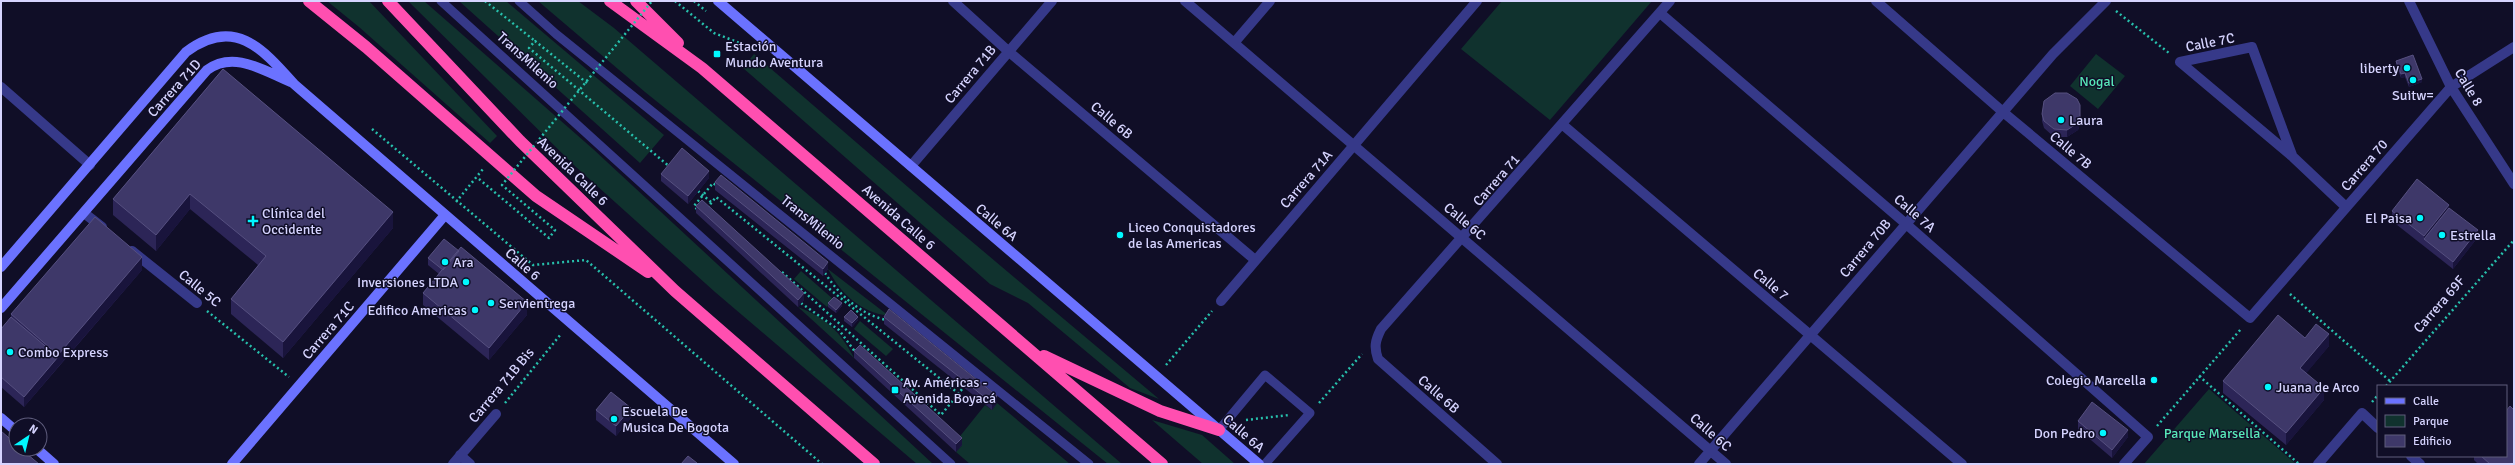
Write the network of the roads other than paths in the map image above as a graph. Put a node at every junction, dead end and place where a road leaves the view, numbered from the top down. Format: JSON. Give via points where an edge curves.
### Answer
{"nodes":[{"id":1,"x":309,"y":1,"type":"edge"},
{"id":2,"x":388,"y":1,"type":"edge"},
{"id":3,"x":441,"y":1,"type":"edge"},
{"id":4,"x":519,"y":1,"type":"edge"},
{"id":5,"x":610,"y":1,"type":"edge"},
{"id":6,"x":636,"y":1,"type":"edge"},
{"id":7,"x":718,"y":1,"type":"edge"},
{"id":8,"x":953,"y":1,"type":"edge"},
{"id":9,"x":1052,"y":1,"type":"edge"},
{"id":10,"x":1185,"y":1,"type":"edge"},
{"id":11,"x":1270,"y":1,"type":"edge"},
{"id":12,"x":1477,"y":1,"type":"edge"},
{"id":13,"x":1670,"y":1,"type":"edge"},
{"id":14,"x":1876,"y":1,"type":"edge"},
{"id":15,"x":2105,"y":1,"type":"edge"},
{"id":16,"x":2409,"y":1,"type":"edge"},
{"id":17,"x":1660,"y":13,"type":"junction"},
{"id":18,"x":1234,"y":43,"type":"junction"},
{"id":19,"x":2514,"y":48,"type":"edge"},
{"id":20,"x":1008,"y":51,"type":"junction"},
{"id":21,"x":702,"y":68,"type":"junction"},
{"id":22,"x":294,"y":84,"type":"junction"},
{"id":23,"x":2451,"y":87,"type":"junction"},
{"id":24,"x":1,"y":88,"type":"edge"},
{"id":25,"x":2003,"y":112,"type":"junction"},
{"id":26,"x":1563,"y":124,"type":"junction"},
{"id":27,"x":1354,"y":145,"type":"junction"},
{"id":28,"x":2293,"y":157,"type":"junction"},
{"id":29,"x":90,"y":164,"type":"junction"},
{"id":30,"x":911,"y":166,"type":"junction"},
{"id":31,"x":2514,"y":184,"type":"edge"},
{"id":32,"x":2346,"y":207,"type":"junction"},
{"id":33,"x":84,"y":213,"type":"junction"},
{"id":34,"x":445,"y":215,"type":"junction"},
{"id":35,"x":1905,"y":223,"type":"junction"},
{"id":36,"x":111,"y":235,"type":"edge"},
{"id":37,"x":1464,"y":238,"type":"junction"},
{"id":38,"x":124,"y":244,"type":"edge"},
{"id":39,"x":1254,"y":259,"type":"junction"},
{"id":40,"x":1,"y":267,"type":"edge"},
{"id":41,"x":675,"y":291,"type":"junction"},
{"id":42,"x":1221,"y":301,"type":"road end"},
{"id":43,"x":197,"y":304,"type":"road end"},
{"id":44,"x":1,"y":308,"type":"edge"},
{"id":45,"x":2250,"y":318,"type":"joint"},
{"id":46,"x":1810,"y":335,"type":"junction"},
{"id":47,"x":1376,"y":339,"type":"joint"},
{"id":48,"x":1028,"y":349,"type":"junction"},
{"id":49,"x":496,"y":414,"type":"road end"},
{"id":50,"x":1223,"y":426,"type":"junction"},
{"id":51,"x":2377,"y":427,"type":"edge"},
{"id":52,"x":855,"y":448,"type":"junction"},
{"id":53,"x":1710,"y":450,"type":"junction"},
{"id":54,"x":460,"y":456,"type":"junction"},
{"id":55,"x":46,"y":457,"type":"edge"},
{"id":56,"x":2411,"y":457,"type":"edge"},
{"id":57,"x":54,"y":464,"type":"edge"},
{"id":58,"x":232,"y":464,"type":"edge"},
{"id":59,"x":453,"y":464,"type":"edge"},
{"id":60,"x":470,"y":464,"type":"edge"},
{"id":61,"x":734,"y":464,"type":"edge"},
{"id":62,"x":860,"y":464,"type":"edge"},
{"id":63,"x":874,"y":464,"type":"edge"},
{"id":64,"x":951,"y":464,"type":"edge"},
{"id":65,"x":1089,"y":464,"type":"edge"},
{"id":66,"x":1162,"y":464,"type":"edge"},
{"id":67,"x":1259,"y":464,"type":"edge"},
{"id":68,"x":1265,"y":464,"type":"edge"},
{"id":69,"x":1497,"y":464,"type":"edge"},
{"id":70,"x":1699,"y":464,"type":"edge"},
{"id":71,"x":1726,"y":464,"type":"edge"},
{"id":72,"x":1962,"y":464,"type":"edge"},
{"id":73,"x":2124,"y":464,"type":"edge"},
{"id":74,"x":2318,"y":464,"type":"edge"},
{"id":75,"x":2420,"y":464,"type":"edge"}],
"edges":[{"from":1,"to":41,"type":"highway","via":[[366,46],[536,196]]},
{"from":2,"to":41,"type":"highway","name":"Avenida Calle 6","via":[[520,141]]},
{"from":3,"to":64,"type":"lane","name":"TransMilenio"},
{"from":4,"to":65,"type":"lane","name":"TransMilenio","via":[[556,34]]},
{"from":5,"to":21,"type":"highway","name":"Avenida Calle 6"},
{"from":6,"to":21,"type":"highway"},
{"from":7,"to":30,"type":"street","name":"Calle 6A"},
{"from":8,"to":20,"type":"street","name":"Calle 6B"},
{"from":9,"to":20,"type":"street","name":"Carrera 71B"},
{"from":10,"to":18,"type":"street","name":"Calle 6C"},
{"from":11,"to":18,"type":"street"},
{"from":12,"to":27,"type":"street","name":"Carrera 71A"},
{"from":13,"to":17,"type":"street","name":"Carrera 71"},
{"from":14,"to":25,"type":"street","name":"Calle 7B"},
{"from":15,"to":25,"type":"street","name":"Carrera 70B","via":[[2053,54]]},
{"from":16,"to":23,"type":"street","name":"Calle 8"},
{"from":17,"to":26,"type":"street","name":"Carrera 71"},
{"from":17,"to":35,"type":"street","name":"Calle 7A"},
{"from":18,"to":27,"type":"street","name":"Calle 6C"},
{"from":19,"to":23,"type":"street","name":"Carrera 70"},
{"from":20,"to":30,"type":"street","name":"Carrera 71B"},
{"from":20,"to":39,"type":"street","name":"Calle 6B"},
{"from":21,"to":48,"type":"highway","name":"Avenida Calle 6"},
{"from":22,"to":29,"type":"street","name":"Carrera 71D","via":[[260,48],[235,38],[210,38],[186,52]]},
{"from":22,"to":33,"type":"street","name":"Carrera 71D","via":[[241,62],[230,60],[213,65]]},
{"from":22,"to":34,"type":"street","name":"Calle 6"},
{"from":23,"to":31,"type":"street","name":"Calle 8"},
{"from":23,"to":32,"type":"street","name":"Carrera 70"},
{"from":24,"to":29,"type":"street"},
{"from":25,"to":35,"type":"street","name":"Carrera 70B"},
{"from":25,"to":45,"type":"street","name":"Calle 7B"},
{"from":26,"to":37,"type":"street","name":"Carrera 71"},
{"from":26,"to":46,"type":"street","name":"Calle 7"},
{"from":27,"to":37,"type":"street","name":"Calle 6C"},
{"from":27,"to":39,"type":"street","name":"Carrera 71A"},
{"from":28,"to":28,"type":"street","name":"Calle 7C","via":[[2180,62],[2252,47]]},
{"from":28,"to":32,"type":"street","name":"Calle 7C"},
{"from":29,"to":40,"type":"street","name":"Carrera 71D"},
{"from":30,"to":50,"type":"street","name":"Calle 6A","via":[[1157,376]]},
{"from":32,"to":45,"type":"street","name":"Carrera 70"},
{"from":33,"to":36,"type":"street"},
{"from":33,"to":44,"type":"street","name":"Carrera 71D"},
{"from":34,"to":58,"type":"street","name":"Carrera 71C"},
{"from":34,"to":61,"type":"street","name":"Calle 6"},
{"from":35,"to":46,"type":"street","name":"Carrera 70B"},
{"from":35,"to":73,"type":"street","name":"Calle 7A","via":[[2148,436]]},
{"from":37,"to":47,"type":"street","name":"Carrera 71","via":[[1381,329]]},
{"from":37,"to":53,"type":"street","name":"Calle 6C"},
{"from":38,"to":43,"type":"street","name":"Calle 5C"},
{"from":39,"to":42,"type":"street","name":"Carrera 71A"},
{"from":41,"to":52,"type":"highway","name":"Avenida Calle 6"},
{"from":46,"to":53,"type":"street","name":"Carrera 70B"},
{"from":46,"to":72,"type":"street","name":"Calle 7"},
{"from":47,"to":69,"type":"street","name":"Calle 6B","via":[[1374,350],[1378,360]]},
{"from":48,"to":50,"type":"highway","via":[[1148,406],[1196,424]]},
{"from":48,"to":66,"type":"highway","name":"Avenida Calle 6"},
{"from":49,"to":54,"type":"street","name":"Carrera 71B Bis"},
{"from":50,"to":67,"type":"street","name":"Calle 6A"},
{"from":50,"to":68,"type":"lane","via":[[1266,375],[1310,413]]},
{"from":51,"to":74,"type":"street","via":[[2362,414]]},
{"from":52,"to":62,"type":"highway"},
{"from":52,"to":63,"type":"highway","name":"Avenida Calle 6"},
{"from":53,"to":70,"type":"street","name":"Carrera 70B"},
{"from":53,"to":71,"type":"street","name":"Calle 6C"},
{"from":54,"to":59,"type":"street","name":"Carrera 71B Bis"},
{"from":54,"to":60,"type":"street"},
{"from":55,"to":57,"type":"street"},
{"from":56,"to":75,"type":"street"}]}
